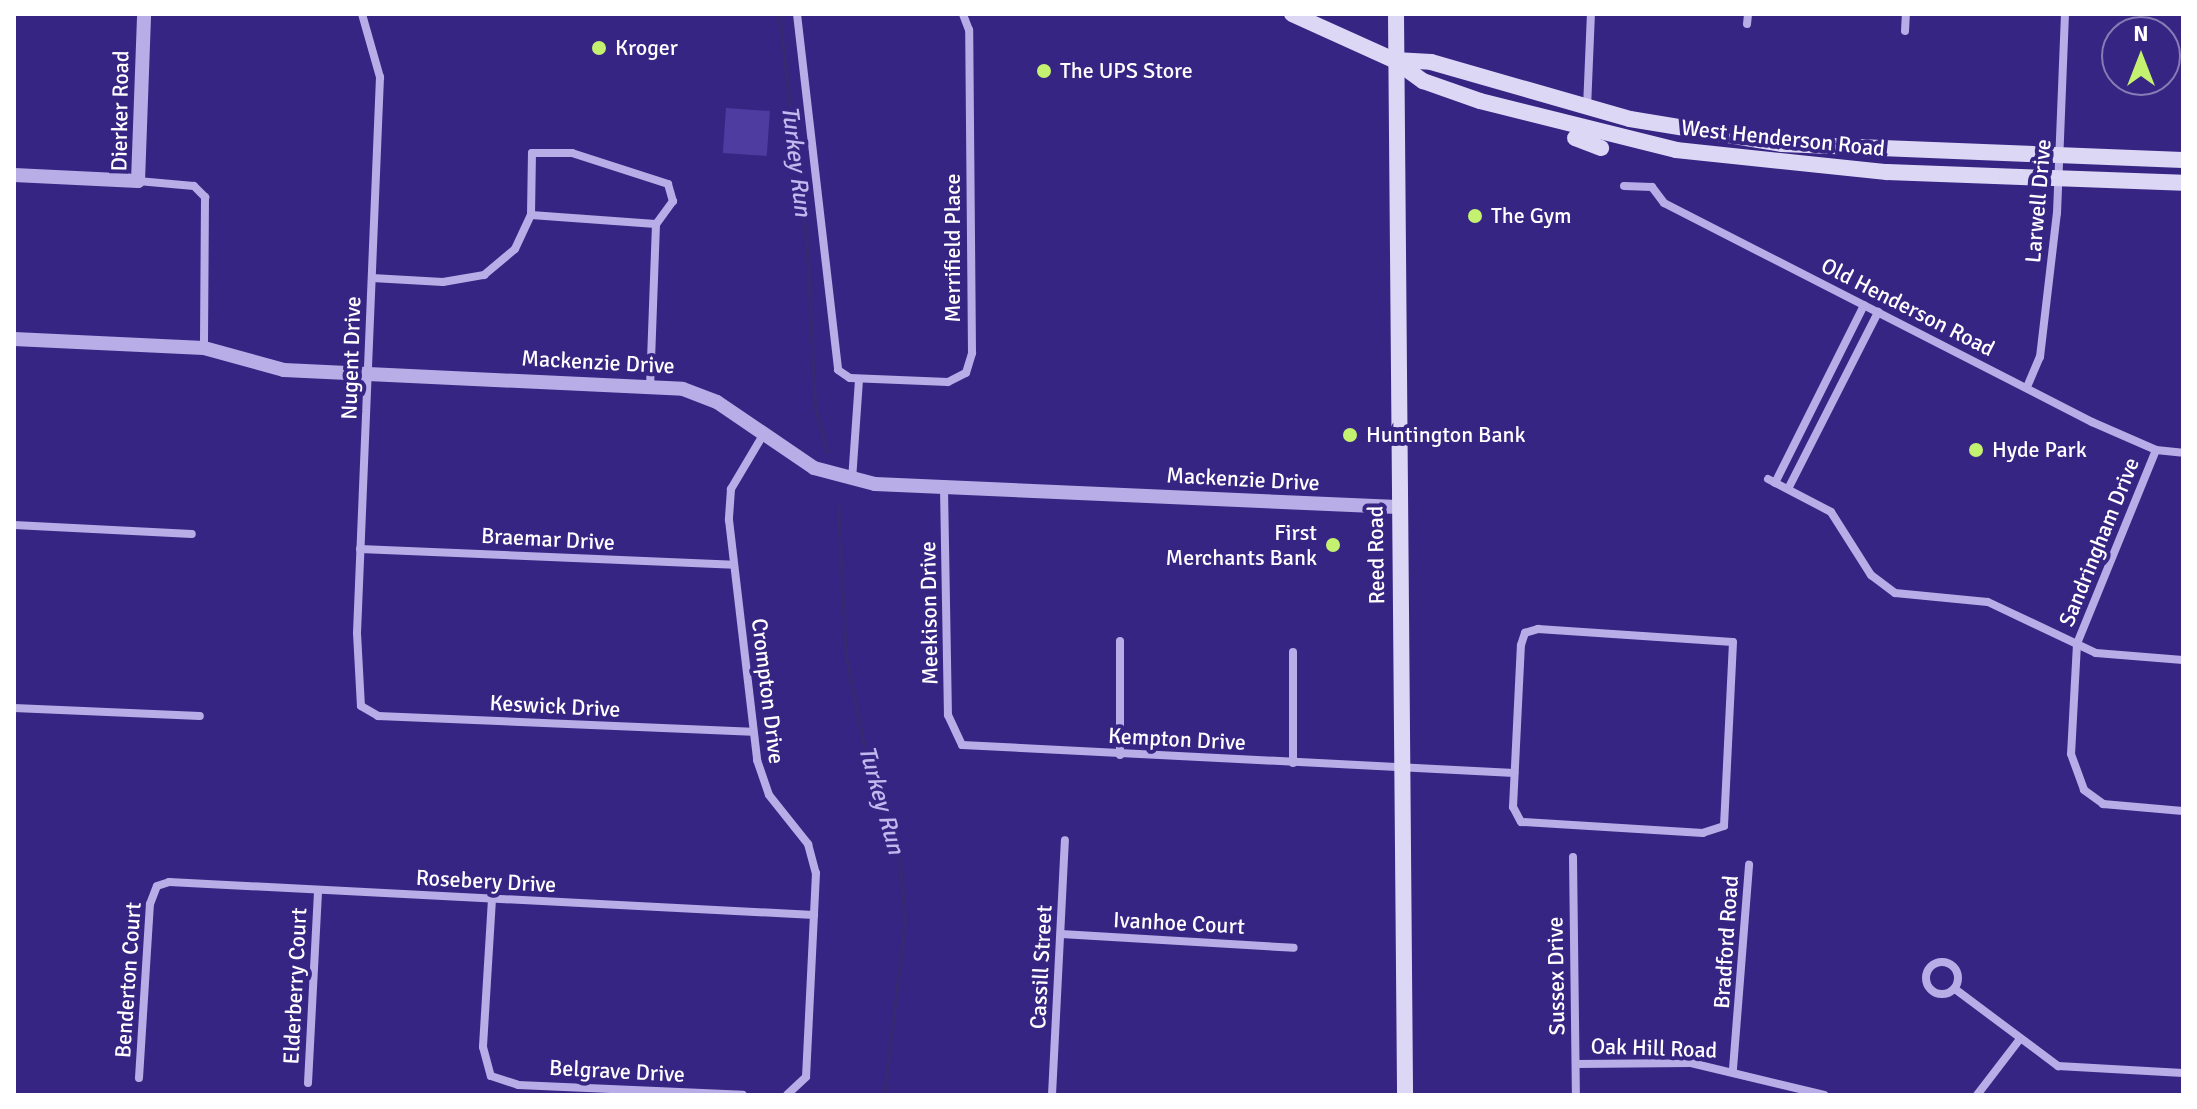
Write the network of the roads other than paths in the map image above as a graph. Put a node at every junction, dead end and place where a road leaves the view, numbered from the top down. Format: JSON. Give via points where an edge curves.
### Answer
{"nodes":[{"id":1,"x":144,"y":14,"type":"edge"},
{"id":2,"x":362,"y":14,"type":"edge"},
{"id":3,"x":797,"y":14,"type":"edge"},
{"id":4,"x":963,"y":14,"type":"edge"},
{"id":5,"x":1292,"y":14,"type":"edge"},
{"id":6,"x":1396,"y":14,"type":"edge"},
{"id":7,"x":1591,"y":14,"type":"edge"},
{"id":8,"x":1748,"y":14,"type":"edge"},
{"id":9,"x":1906,"y":14,"type":"edge"},
{"id":10,"x":2065,"y":14,"type":"edge"},
{"id":11,"x":1747,"y":24,"type":"dead end"},
{"id":12,"x":1905,"y":31,"type":"dead end"},
{"id":13,"x":1394,"y":60,"type":"junction"},
{"id":14,"x":1587,"y":109,"type":"junction"},
{"id":15,"x":1530,"y":116,"type":"junction"},
{"id":16,"x":1601,"y":148,"type":"dead end"},
{"id":17,"x":2061,"y":156,"type":"junction"},
{"id":18,"x":2183,"y":160,"type":"edge"},
{"id":19,"x":14,"y":175,"type":"edge"},
{"id":20,"x":2059,"y":179,"type":"junction"},
{"id":21,"x":138,"y":181,"type":"junction"},
{"id":22,"x":2183,"y":183,"type":"edge"},
{"id":23,"x":1624,"y":186,"type":"dead end"},
{"id":24,"x":531,"y":215,"type":"junction"},
{"id":25,"x":656,"y":224,"type":"junction"},
{"id":26,"x":372,"y":278,"type":"junction"},
{"id":27,"x":1864,"y":305,"type":"junction"},
{"id":28,"x":1878,"y":312,"type":"junction"},
{"id":29,"x":14,"y":339,"type":"edge"},
{"id":30,"x":204,"y":348,"type":"junction"},
{"id":31,"x":368,"y":372,"type":"junction"},
{"id":32,"x":859,"y":379,"type":"junction"},
{"id":33,"x":650,"y":386,"type":"junction"},
{"id":34,"x":2027,"y":387,"type":"junction"},
{"id":35,"x":763,"y":435,"type":"junction"},
{"id":36,"x":2156,"y":450,"type":"junction"},
{"id":37,"x":2183,"y":453,"type":"edge"},
{"id":38,"x":852,"y":481,"type":"junction"},
{"id":39,"x":944,"y":488,"type":"junction"},
{"id":40,"x":1788,"y":489,"type":"junction"},
{"id":41,"x":1397,"y":507,"type":"junction"},
{"id":42,"x":14,"y":525,"type":"edge"},
{"id":43,"x":192,"y":534,"type":"dead end"},
{"id":44,"x":360,"y":549,"type":"junction"},
{"id":45,"x":734,"y":565,"type":"junction"},
{"id":46,"x":1120,"y":641,"type":"dead end"},
{"id":47,"x":2077,"y":644,"type":"junction"},
{"id":48,"x":1293,"y":652,"type":"dead end"},
{"id":49,"x":2183,"y":660,"type":"edge"},
{"id":50,"x":361,"y":706,"type":"joint"},
{"id":51,"x":14,"y":708,"type":"edge"},
{"id":52,"x":200,"y":716,"type":"dead end"},
{"id":53,"x":752,"y":732,"type":"junction"},
{"id":54,"x":954,"y":738,"type":"joint"},
{"id":55,"x":1120,"y":755,"type":"junction"},
{"id":56,"x":1293,"y":763,"type":"junction"},
{"id":57,"x":1401,"y":768,"type":"junction"},
{"id":58,"x":1514,"y":773,"type":"junction"},
{"id":59,"x":2183,"y":811,"type":"edge"},
{"id":60,"x":1065,"y":840,"type":"dead end"},
{"id":61,"x":1573,"y":857,"type":"dead end"},
{"id":62,"x":1749,"y":865,"type":"dead end"},
{"id":63,"x":157,"y":886,"type":"joint"},
{"id":64,"x":318,"y":891,"type":"junction"},
{"id":65,"x":492,"y":899,"type":"junction"},
{"id":66,"x":814,"y":915,"type":"junction"},
{"id":67,"x":1061,"y":934,"type":"junction"},
{"id":68,"x":1294,"y":948,"type":"dead end"},
{"id":69,"x":1955,"y":989,"type":"junction"},
{"id":70,"x":2020,"y":1039,"type":"junction"},
{"id":71,"x":1576,"y":1064,"type":"junction"},
{"id":72,"x":1733,"y":1069,"type":"junction"},
{"id":73,"x":2183,"y":1073,"type":"edge"},
{"id":74,"x":139,"y":1078,"type":"dead end"},
{"id":75,"x":308,"y":1083,"type":"dead end"},
{"id":76,"x":743,"y":1095,"type":"edge"},
{"id":77,"x":787,"y":1095,"type":"edge"},
{"id":78,"x":1052,"y":1095,"type":"edge"},
{"id":79,"x":1405,"y":1095,"type":"edge"},
{"id":80,"x":1576,"y":1095,"type":"edge"},
{"id":81,"x":1824,"y":1095,"type":"edge"},
{"id":82,"x":1977,"y":1095,"type":"edge"}],
"edges":[{"from":1,"to":21,"type":"street","name":"Dierker Road"},
{"from":2,"to":26,"type":"street","name":"Nugent Drive","via":[[380,77]]},
{"from":3,"to":32,"type":"street","via":[[835,361],[844,375]]},
{"from":4,"to":32,"type":"street","name":"Merrifield Place","via":[[969,30],[970,367],[948,382]]},
{"from":5,"to":13,"type":"main road","name":"West Henderson Road"},
{"from":6,"to":13,"type":"main road","name":"Reed Road"},
{"from":7,"to":14,"type":"street"},
{"from":8,"to":11,"type":"street"},
{"from":9,"to":12,"type":"street"},
{"from":10,"to":17,"type":"street","name":"Larwell Drive"},
{"from":13,"to":14,"type":"main road","name":"West Henderson Road","via":[[1431,62]]},
{"from":13,"to":15,"type":"main road","name":"West Henderson Road","via":[[1423,81]]},
{"from":13,"to":41,"type":"main road","name":"Reed Road"},
{"from":14,"to":17,"type":"main road","name":"West Henderson Road","via":[[1782,144]]},
{"from":15,"to":16,"type":"main road","via":[[1535,128]]},
{"from":15,"to":20,"type":"main road","name":"West Henderson Road","via":[[1778,164]]},
{"from":17,"to":18,"type":"main road","name":"West Henderson Road"},
{"from":17,"to":20,"type":"street","name":"Larwell Drive"},
{"from":19,"to":21,"type":"street"},
{"from":20,"to":22,"type":"main road","name":"West Henderson Road"},
{"from":20,"to":34,"type":"street","name":"Larwell Drive","via":[[2040,357]]},
{"from":21,"to":30,"type":"street","name":"Dierker Road","via":[[194,186],[205,197]]},
{"from":23,"to":27,"type":"street","name":"Old Henderson Road","via":[[1652,187],[1664,203]]},
{"from":24,"to":25,"type":"street"},
{"from":24,"to":25,"type":"street","via":[[532,153],[572,153],[668,184],[673,201]]},
{"from":24,"to":26,"type":"street","via":[[515,249],[484,275],[443,282]]},
{"from":25,"to":33,"type":"street"},
{"from":26,"to":31,"type":"street","name":"Nugent Drive"},
{"from":27,"to":28,"type":"street","name":"Old Henderson Road"},
{"from":27,"to":40,"type":"street","via":[[1772,481]]},
{"from":28,"to":34,"type":"street","name":"Old Henderson Road"},
{"from":28,"to":40,"type":"street"},
{"from":29,"to":30,"type":"street","name":"Mackenzie Drive"},
{"from":30,"to":31,"type":"street","name":"Mackenzie Drive","via":[[269,368]]},
{"from":31,"to":33,"type":"street","name":"Mackenzie Drive"},
{"from":31,"to":44,"type":"street","name":"Nugent Drive"},
{"from":32,"to":38,"type":"street"},
{"from":33,"to":35,"type":"street","name":"Mackenzie Drive","via":[[707,397]]},
{"from":34,"to":36,"type":"street","name":"Old Henderson Road"},
{"from":35,"to":38,"type":"street","name":"Mackenzie Drive","via":[[814,468]]},
{"from":35,"to":45,"type":"street","name":"Crompton Drive","via":[[731,489]]},
{"from":36,"to":37,"type":"street","name":"Old Henderson Road"},
{"from":36,"to":47,"type":"street","name":"Sandringham Drive"},
{"from":38,"to":39,"type":"street","name":"Mackenzie Drive"},
{"from":39,"to":41,"type":"street","name":"Mackenzie Drive"},
{"from":39,"to":54,"type":"street","name":"Meekison Drive"},
{"from":40,"to":47,"type":"street","via":[[1837,517],[1871,575],[1890,591],[1988,602]]},
{"from":41,"to":57,"type":"main road","name":"Reed Road"},
{"from":42,"to":43,"type":"street"},
{"from":44,"to":45,"type":"street","name":"Braemar Drive"},
{"from":44,"to":50,"type":"street","name":"Nugent Drive"},
{"from":45,"to":53,"type":"street","name":"Crompton Drive"},
{"from":46,"to":55,"type":"street"},
{"from":47,"to":49,"type":"street","via":[[2097,653]]},
{"from":47,"to":59,"type":"street","name":"Sandringham Drive","via":[[2071,754],[2084,790],[2103,804]]},
{"from":48,"to":56,"type":"street"},
{"from":50,"to":53,"type":"street","name":"Keswick Drive","via":[[378,716]]},
{"from":51,"to":52,"type":"street"},
{"from":53,"to":66,"type":"street","name":"Crompton Drive","via":[[769,795],[812,854]]},
{"from":54,"to":55,"type":"street","name":"Kempton Drive","via":[[973,748]]},
{"from":55,"to":56,"type":"street","name":"Kempton Drive"},
{"from":56,"to":57,"type":"street","name":"Kempton Drive"},
{"from":57,"to":58,"type":"street","name":"Kempton Drive"},
{"from":57,"to":79,"type":"main road","name":"Reed Road"},
{"from":58,"to":58,"type":"street","via":[[1521,822],[1703,833],[1724,826],[1737,659],[1725,638],[1538,629],[1521,638]]},
{"from":60,"to":67,"type":"street","name":"Cassill Street"},
{"from":61,"to":71,"type":"street","name":"Sussex Drive"},
{"from":62,"to":72,"type":"street","name":"Bradford Road"},
{"from":63,"to":64,"type":"street","name":"Rosebery Drive"},
{"from":63,"to":74,"type":"street","name":"Benderton Court","via":[[150,904]]},
{"from":64,"to":65,"type":"street","name":"Rosebery Drive"},
{"from":64,"to":75,"type":"street","name":"Elderberry Court"},
{"from":65,"to":66,"type":"street","name":"Rosebery Drive"},
{"from":65,"to":76,"type":"street","name":"Belgrave Drive","via":[[483,1047],[491,1076],[518,1085]]},
{"from":66,"to":77,"type":"street","name":"Crompton Drive","via":[[802,1086]]},
{"from":67,"to":68,"type":"street","name":"Ivanhoe Court"},
{"from":67,"to":78,"type":"street","name":"Cassill Street"},
{"from":69,"to":69,"type":"street","via":[[1950,965],[1930,967],[1931,991]]},
{"from":69,"to":70,"type":"street"},
{"from":70,"to":73,"type":"street","via":[[2058,1066]]},
{"from":70,"to":82,"type":"street"},
{"from":71,"to":72,"type":"street","name":"Oak Hill Road"},
{"from":71,"to":80,"type":"street","name":"Sussex Drive"},
{"from":72,"to":81,"type":"street","name":"Oak Hill Road"}]}
